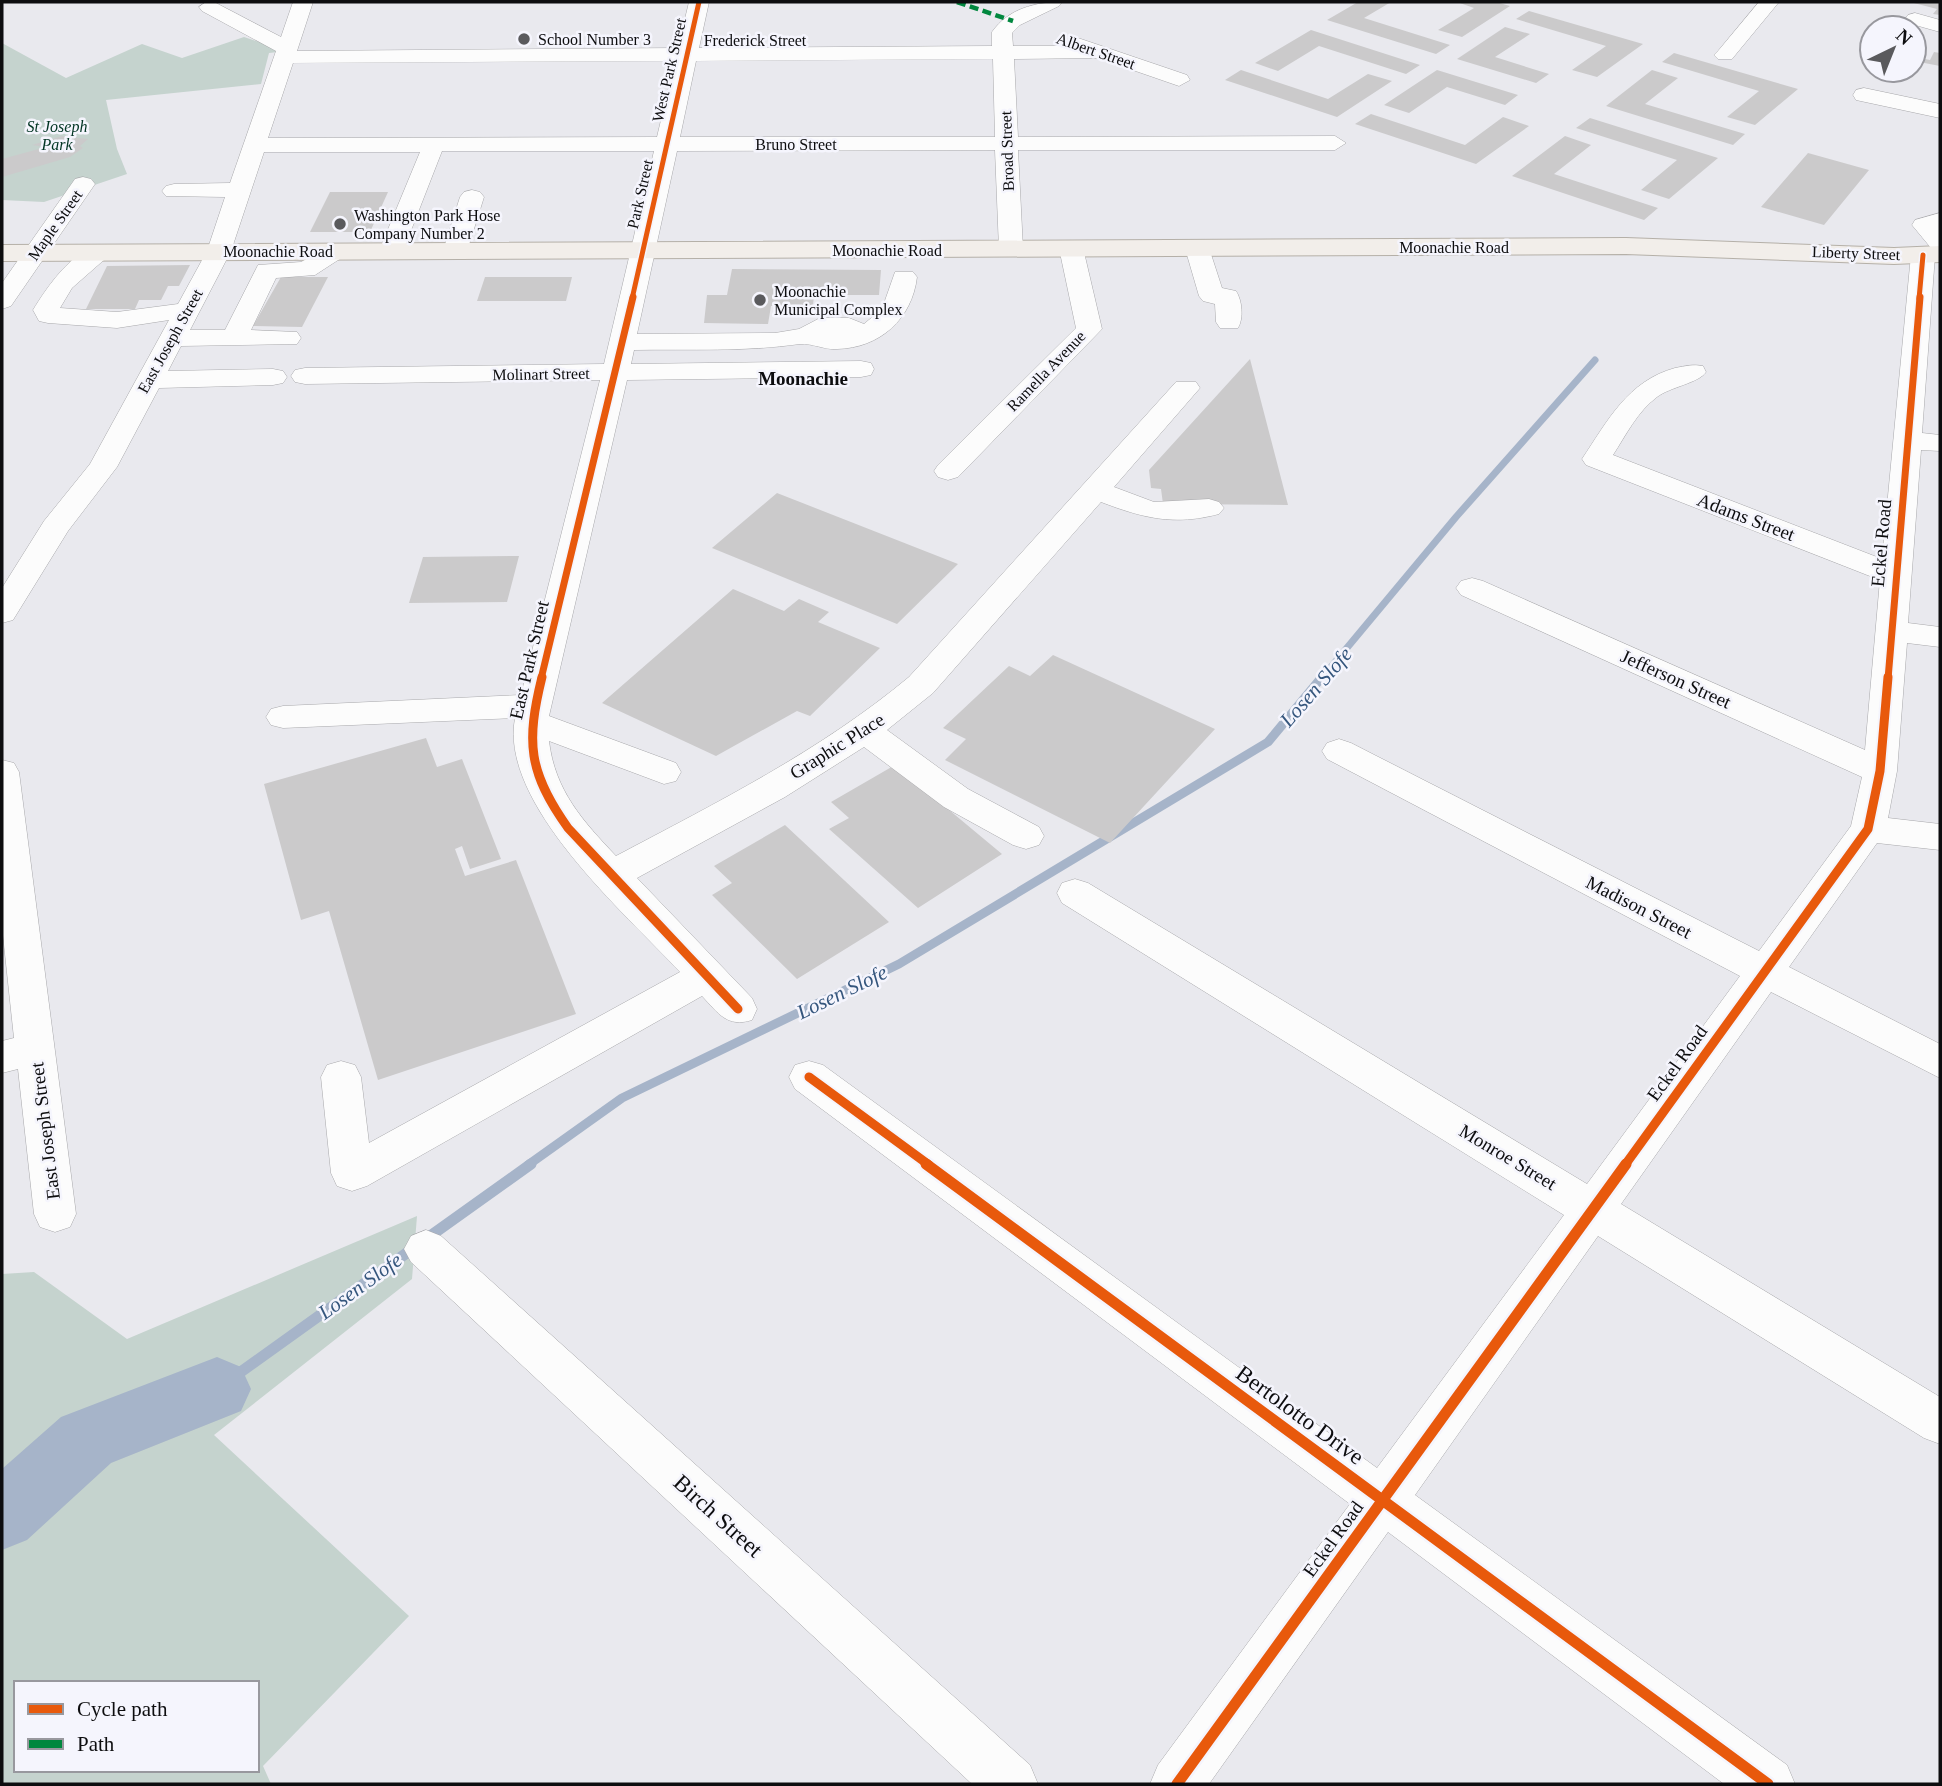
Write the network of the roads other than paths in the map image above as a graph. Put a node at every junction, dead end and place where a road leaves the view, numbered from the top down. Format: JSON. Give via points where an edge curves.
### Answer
{"nodes":[{"id":1,"x":303,"y":2,"type":"edge"},
{"id":2,"x":699,"y":2,"type":"edge"},
{"id":3,"x":1052,"y":2,"type":"edge"},
{"id":4,"x":1765,"y":2,"type":"edge"},
{"id":5,"x":209,"y":7,"type":"dead end"},
{"id":6,"x":1013,"y":22,"type":"junction"},
{"id":7,"x":1099,"y":52,"type":"junction"},
{"id":8,"x":286,"y":53,"type":"junction"},
{"id":9,"x":1003,"y":53,"type":"junction"},
{"id":10,"x":687,"y":55,"type":"junction"},
{"id":11,"x":1725,"y":55,"type":"dead end"},
{"id":12,"x":1179,"y":80,"type":"dead end"},
{"id":13,"x":1864,"y":95,"type":"dead end"},
{"id":14,"x":1940,"y":111,"type":"edge"},
{"id":15,"x":1007,"y":143,"type":"junction"},
{"id":16,"x":1335,"y":143,"type":"dead end"},
{"id":17,"x":434,"y":144,"type":"junction"},
{"id":18,"x":666,"y":144,"type":"junction"},
{"id":19,"x":256,"y":145,"type":"junction"},
{"id":20,"x":83,"y":184,"type":"dead end"},
{"id":21,"x":241,"y":190,"type":"junction"},
{"id":22,"x":174,"y":191,"type":"dead end"},
{"id":23,"x":472,"y":197,"type":"dead end"},
{"id":24,"x":1940,"y":220,"type":"edge"},
{"id":25,"x":1071,"y":248,"type":"junction"},
{"id":26,"x":1197,"y":248,"type":"junction"},
{"id":27,"x":1011,"y":249,"type":"junction"},
{"id":28,"x":1772,"y":250,"type":"joint"},
{"id":29,"x":219,"y":251,"type":"junction"},
{"id":30,"x":340,"y":251,"type":"junction"},
{"id":31,"x":391,"y":251,"type":"junction"},
{"id":32,"x":455,"y":251,"type":"junction"},
{"id":33,"x":641,"y":251,"type":"junction"},
{"id":34,"x":1935,"y":251,"type":"edge"},
{"id":35,"x":101,"y":252,"type":"junction"},
{"id":36,"x":2,"y":253,"type":"edge"},
{"id":37,"x":35,"y":253,"type":"junction"},
{"id":38,"x":68,"y":277,"type":"junction"},
{"id":39,"x":904,"y":277,"type":"dead end"},
{"id":40,"x":9,"y":291,"type":"edge"},
{"id":41,"x":187,"y":310,"type":"junction"},
{"id":42,"x":1229,"y":322,"type":"dead end"},
{"id":43,"x":172,"y":338,"type":"junction"},
{"id":44,"x":234,"y":338,"type":"junction"},
{"id":45,"x":288,"y":338,"type":"dead end"},
{"id":46,"x":622,"y":342,"type":"junction"},
{"id":47,"x":861,"y":369,"type":"dead end"},
{"id":48,"x":1693,"y":372,"type":"dead end"},
{"id":49,"x":615,"y":373,"type":"junction"},
{"id":50,"x":305,"y":376,"type":"dead end"},
{"id":51,"x":273,"y":377,"type":"dead end"},
{"id":52,"x":149,"y":380,"type":"junction"},
{"id":53,"x":1186,"y":388,"type":"dead end"},
{"id":54,"x":1924,"y":442,"type":"edge"},
{"id":55,"x":948,"y":471,"type":"dead end"},
{"id":56,"x":1094,"y":489,"type":"junction"},
{"id":57,"x":1209,"y":508,"type":"dead end"},
{"id":58,"x":1896,"y":575,"type":"junction"},
{"id":59,"x":1472,"y":588,"type":"dead end"},
{"id":60,"x":3,"y":612,"type":"edge"},
{"id":61,"x":1891,"y":631,"type":"junction"},
{"id":62,"x":1940,"y":637,"type":"edge"},
{"id":63,"x":533,"y":714,"type":"junction"},
{"id":64,"x":283,"y":717,"type":"dead end"},
{"id":65,"x":866,"y":731,"type":"junction"},
{"id":66,"x":1339,"y":751,"type":"dead end"},
{"id":67,"x":1880,"y":771,"type":"junction"},
{"id":68,"x":2,"y":772,"type":"edge"},
{"id":69,"x":664,"y":772,"type":"dead end"},
{"id":70,"x":1868,"y":829,"type":"junction"},
{"id":71,"x":1026,"y":836,"type":"dead end"},
{"id":72,"x":1940,"y":837,"type":"edge"},
{"id":73,"x":612,"y":875,"type":"junction"},
{"id":74,"x":1075,"y":893,"type":"dead end"},
{"id":75,"x":1765,"y":972,"type":"junction"},
{"id":76,"x":706,"y":975,"type":"junction"},
{"id":77,"x":738,"y":1009,"type":"dead end"},
{"id":78,"x":19,"y":1052,"type":"edge"},
{"id":79,"x":1940,"y":1062,"type":"edge"},
{"id":80,"x":341,"y":1077,"type":"dead end"},
{"id":81,"x":808,"y":1077,"type":"dead end"},
{"id":82,"x":1593,"y":1210,"type":"junction"},
{"id":83,"x":55,"y":1214,"type":"dead end"},
{"id":84,"x":426,"y":1249,"type":"dead end"},
{"id":85,"x":1940,"y":1422,"type":"edge"},
{"id":86,"x":1383,"y":1500,"type":"junction"},
{"id":87,"x":1011,"y":1784,"type":"edge"},
{"id":88,"x":1177,"y":1784,"type":"edge"},
{"id":89,"x":1768,"y":1784,"type":"edge"}],
"edges":[{"from":1,"to":8,"type":"street","name":"East Joseph Street"},
{"from":2,"to":10,"type":"street","name":"West Park Street"},
{"from":3,"to":6,"type":"street"},
{"from":4,"to":11,"type":"street"},
{"from":5,"to":8,"type":"street"},
{"from":6,"to":7,"type":"street","name":"Albert Street"},
{"from":6,"to":9,"type":"street","name":"Broad Street","via":[[1002,32]]},
{"from":7,"to":9,"type":"street","name":"Frederick Street"},
{"from":7,"to":12,"type":"street","name":"Albert Street"},
{"from":8,"to":10,"type":"street","name":"Frederick Street"},
{"from":8,"to":19,"type":"street","name":"East Joseph Street"},
{"from":9,"to":10,"type":"street","name":"Frederick Street"},
{"from":9,"to":15,"type":"street","name":"Broad Street"},
{"from":10,"to":18,"type":"street","name":"West Park Street"},
{"from":13,"to":14,"type":"street"},
{"from":15,"to":16,"type":"street","name":"Bruno Street"},
{"from":15,"to":18,"type":"street","name":"Bruno Street"},
{"from":15,"to":27,"type":"street","name":"Broad Street"},
{"from":17,"to":18,"type":"street","name":"Bruno Street"},
{"from":17,"to":19,"type":"street","name":"Bruno Street"},
{"from":17,"to":31,"type":"street"},
{"from":18,"to":33,"type":"street","name":"Park Street"},
{"from":19,"to":21,"type":"street","name":"East Joseph Street"},
{"from":20,"to":37,"type":"street","name":"Maple Street"},
{"from":21,"to":22,"type":"street"},
{"from":21,"to":29,"type":"street","name":"East Joseph Street"},
{"from":23,"to":32,"type":"street"},
{"from":24,"to":34,"type":"street","name":"Eckel Road","via":[[1924,225]]},
{"from":25,"to":26,"type":"main road","name":"Moonachie Road"},
{"from":25,"to":27,"type":"main road","name":"Moonachie Road"},
{"from":25,"to":55,"type":"street","name":"Ramella Avenue","via":[[1089,329]]},
{"from":26,"to":28,"type":"main road","name":"Moonachie Road"},
{"from":26,"to":42,"type":"street","via":[[1212,296],[1227,296]]},
{"from":27,"to":33,"type":"main road","name":"Moonachie Road"},
{"from":28,"to":34,"type":"main road","name":"Liberty Street"},
{"from":29,"to":30,"type":"main road","name":"Moonachie Road"},
{"from":29,"to":35,"type":"main road","name":"Moonachie Road"},
{"from":29,"to":41,"type":"street","name":"East Joseph Street"},
{"from":30,"to":31,"type":"main road","name":"Moonachie Road"},
{"from":30,"to":44,"type":"street","via":[[306,270],[267,270]]},
{"from":31,"to":32,"type":"main road","name":"Moonachie Road"},
{"from":32,"to":33,"type":"main road","name":"Moonachie Road"},
{"from":33,"to":46,"type":"street","name":"East Park Street"},
{"from":34,"to":54,"type":"street","name":"Eckel Road"},
{"from":35,"to":37,"type":"main road","name":"Moonachie Road"},
{"from":35,"to":38,"type":"street"},
{"from":36,"to":37,"type":"main road","name":"Moonachie Road"},
{"from":37,"to":40,"type":"street","name":"Maple Street"},
{"from":38,"to":40,"type":"street"},
{"from":38,"to":41,"type":"street","via":[[46,310],[48,315],[117,320]]},
{"from":39,"to":46,"type":"street","via":[[902,298],[889,320],[849,341],[821,342],[807,335],[775,341]]},
{"from":41,"to":43,"type":"street","name":"East Joseph Street"},
{"from":43,"to":44,"type":"street"},
{"from":43,"to":52,"type":"street","name":"East Joseph Street"},
{"from":44,"to":45,"type":"street"},
{"from":46,"to":49,"type":"street","name":"East Park Street"},
{"from":47,"to":49,"type":"street","name":"Molinart Street"},
{"from":48,"to":58,"type":"street","name":"Adams Street","via":[[1663,380],[1641,394],[1596,459]]},
{"from":49,"to":50,"type":"street","name":"Molinart Street"},
{"from":49,"to":63,"type":"street","name":"East Park Street"},
{"from":51,"to":52,"type":"street"},
{"from":52,"to":60,"type":"street","name":"East Joseph Street","via":[[103,467],[55,527]]},
{"from":53,"to":56,"type":"street","name":"Graphic Place"},
{"from":54,"to":58,"type":"street","name":"Eckel Road"},
{"from":56,"to":57,"type":"street","via":[[1151,511]]},
{"from":56,"to":65,"type":"street","name":"Graphic Place","via":[[921,685]]},
{"from":58,"to":61,"type":"street","name":"Eckel Road"},
{"from":59,"to":67,"type":"street","name":"Jefferson Street"},
{"from":61,"to":62,"type":"street"},
{"from":61,"to":67,"type":"street","name":"Eckel Road"},
{"from":63,"to":64,"type":"street"},
{"from":63,"to":69,"type":"street"},
{"from":63,"to":73,"type":"street","name":"East Park Street","via":[[531,752],[538,780],[550,804]]},
{"from":65,"to":71,"type":"lane","via":[[956,798]]},
{"from":65,"to":73,"type":"street","name":"Graphic Place"},
{"from":66,"to":75,"type":"street","name":"Madison Street"},
{"from":67,"to":70,"type":"street","name":"Eckel Road"},
{"from":68,"to":78,"type":"street","name":"East Joseph Street"},
{"from":70,"to":72,"type":"street"},
{"from":70,"to":75,"type":"street","name":"Eckel Road"},
{"from":73,"to":76,"type":"street","name":"East Park Street"},
{"from":74,"to":82,"type":"street","name":"Monroe Street"},
{"from":75,"to":79,"type":"street","name":"Madison Street"},
{"from":75,"to":82,"type":"street","name":"Eckel Road"},
{"from":76,"to":77,"type":"street","name":"East Park Street"},
{"from":76,"to":80,"type":"street","via":[[352,1172]]},
{"from":78,"to":83,"type":"street","name":"East Joseph Street"},
{"from":81,"to":86,"type":"street","name":"Bertolotto Drive"},
{"from":82,"to":85,"type":"street","name":"Monroe Street"},
{"from":82,"to":86,"type":"street","name":"Eckel Road"},
{"from":84,"to":87,"type":"street","name":"Birch Street"},
{"from":86,"to":88,"type":"street","name":"Eckel Road"},
{"from":86,"to":89,"type":"street","name":"Bertolotto Drive"}]}
